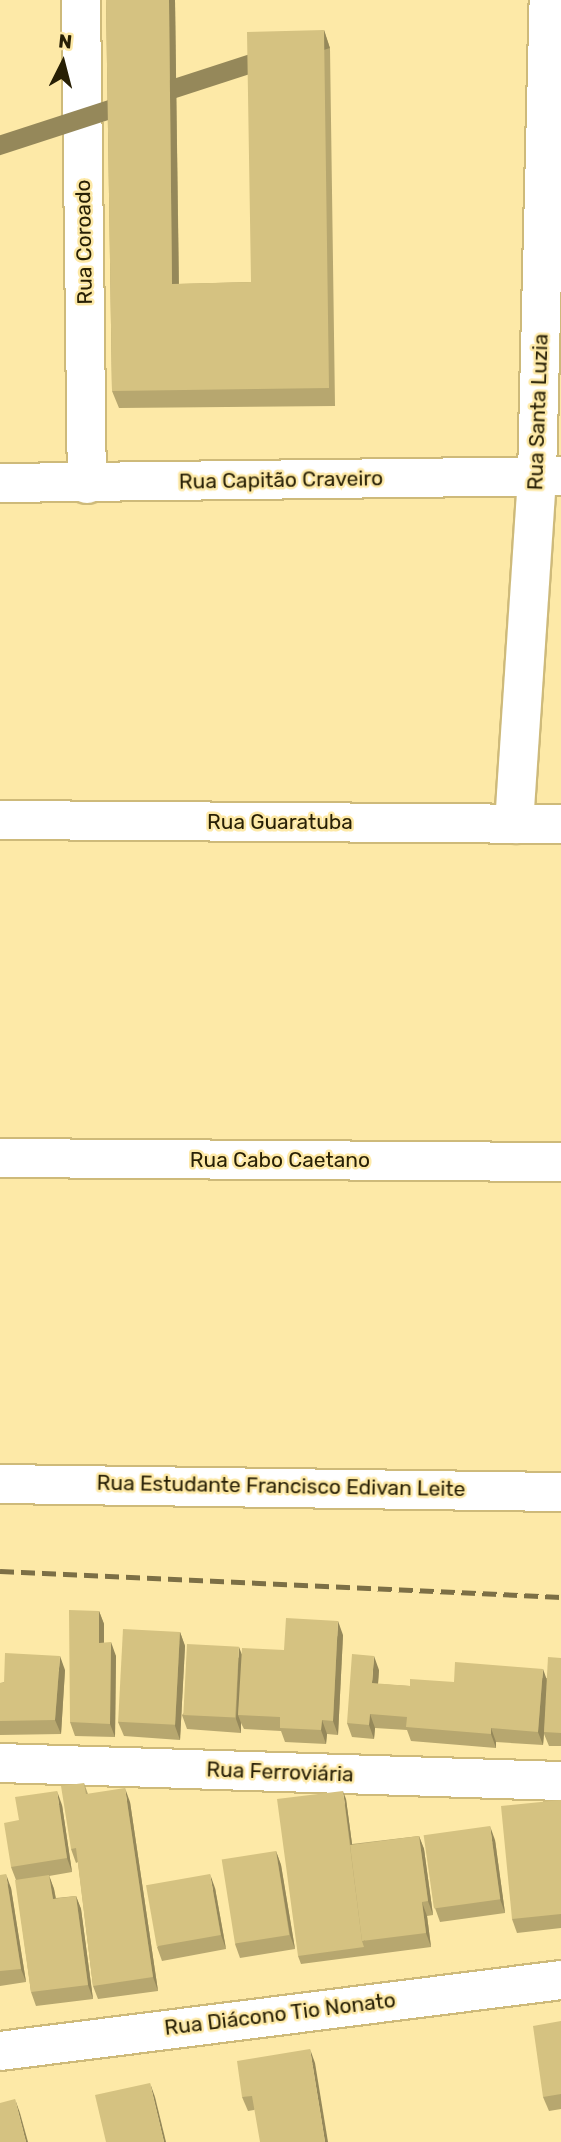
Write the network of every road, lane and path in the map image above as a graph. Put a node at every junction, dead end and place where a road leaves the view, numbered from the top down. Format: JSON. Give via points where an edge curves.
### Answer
{"nodes":[{"id":1,"x":81,"y":0,"type":"edge"},
{"id":2,"x":549,"y":0,"type":"edge"},
{"id":3,"x":549,"y":476,"type":"edge"},
{"id":4,"x":0,"y":484,"type":"edge"},
{"id":5,"x":87,"y":484,"type":"junction"},
{"id":6,"x":0,"y":820,"type":"edge"},
{"id":7,"x":514,"y":824,"type":"junction"},
{"id":8,"x":561,"y":824,"type":"edge"},
{"id":9,"x":0,"y":1158,"type":"edge"},
{"id":10,"x":561,"y":1162,"type":"edge"},
{"id":11,"x":0,"y":1484,"type":"edge"},
{"id":12,"x":561,"y":1492,"type":"edge"},
{"id":13,"x":0,"y":1763,"type":"edge"},
{"id":14,"x":561,"y":1781,"type":"edge"},
{"id":15,"x":561,"y":1980,"type":"edge"},
{"id":16,"x":0,"y":2052,"type":"edge"}],
"edges":[{"from":1,"to":5,"type":"street","name":"Rua Coroado"},
{"from":2,"to":3,"type":"street","name":"Rua Santa Luzia"},
{"from":3,"to":5,"type":"street","name":"Rua Capitão Craveiro"},
{"from":3,"to":7,"type":"street","name":"Rua Santa Luzia"},
{"from":4,"to":5,"type":"street","name":"Rua Capitão Craveiro"},
{"from":6,"to":7,"type":"street","name":"Rua Guaratuba"},
{"from":7,"to":8,"type":"street","name":"Rua Guaratuba"},
{"from":9,"to":10,"type":"street","name":"Rua Cabo Caetano"},
{"from":11,"to":12,"type":"street","name":"Rua Estudante Francisco Edivan Leite"},
{"from":13,"to":14,"type":"street","name":"Rua Ferroviária"},
{"from":15,"to":16,"type":"street","name":"Rua Diácono Tio Nonato"}]}
